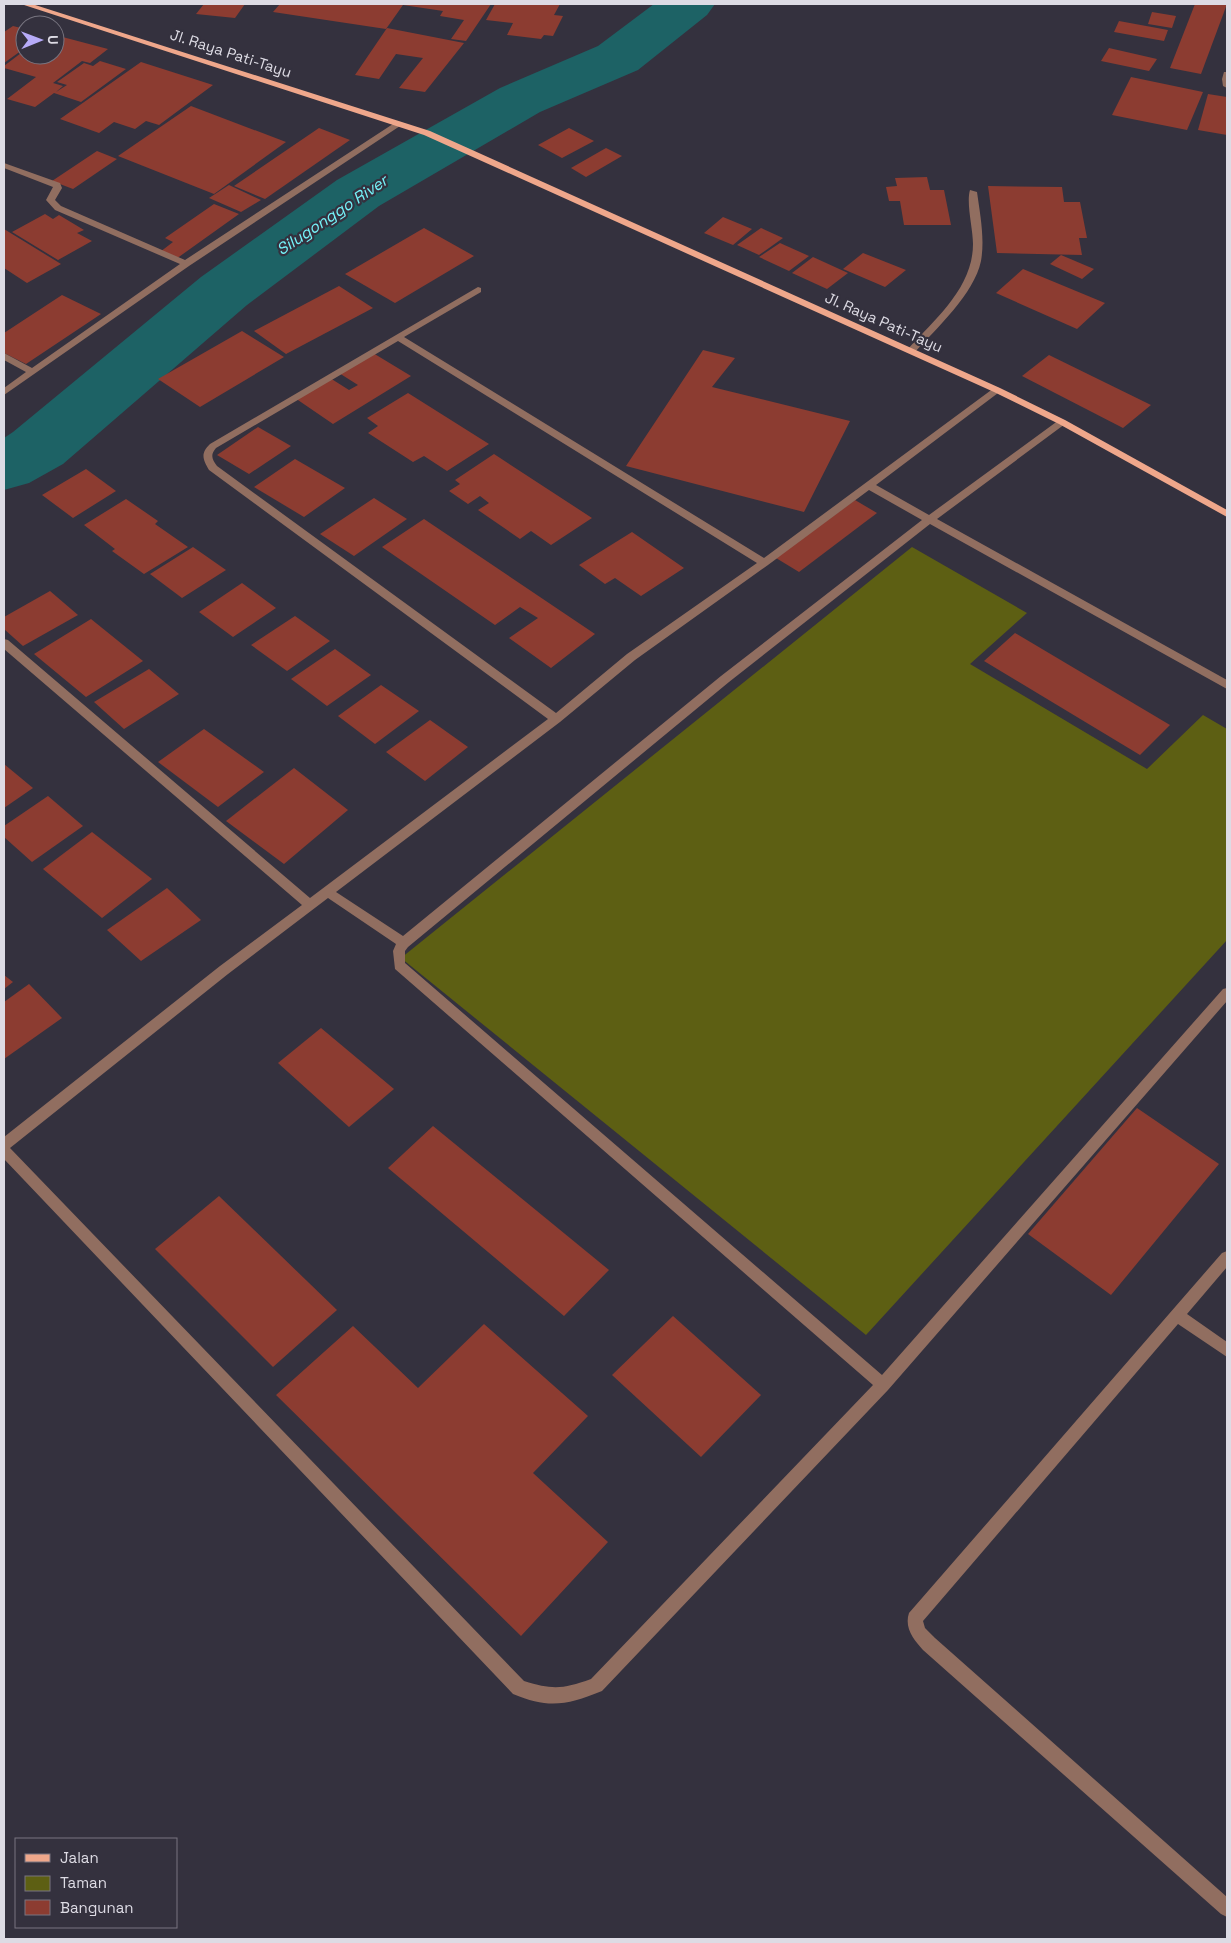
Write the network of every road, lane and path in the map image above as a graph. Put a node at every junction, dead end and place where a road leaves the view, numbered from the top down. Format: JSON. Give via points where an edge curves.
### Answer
{"nodes":[{"id":1,"x":25,"y":4,"type":"edge"},
{"id":2,"x":1227,"y":74,"type":"edge"},
{"id":3,"x":1227,"y":86,"type":"edge"},
{"id":4,"x":399,"y":124,"type":"junction"},
{"id":5,"x":4,"y":165,"type":"edge"},
{"id":6,"x":974,"y":192,"type":"dead end"},
{"id":7,"x":186,"y":264,"type":"junction"},
{"id":8,"x":478,"y":290,"type":"dead end"},
{"id":9,"x":397,"y":337,"type":"junction"},
{"id":10,"x":911,"y":351,"type":"junction"},
{"id":11,"x":4,"y":356,"type":"edge"},
{"id":12,"x":32,"y":372,"type":"junction"},
{"id":13,"x":997,"y":390,"type":"junction"},
{"id":14,"x":4,"y":392,"type":"edge"},
{"id":15,"x":1062,"y":422,"type":"junction"},
{"id":16,"x":870,"y":486,"type":"junction"},
{"id":17,"x":1227,"y":514,"type":"edge"},
{"id":18,"x":930,"y":519,"type":"junction"},
{"id":19,"x":764,"y":563,"type":"junction"},
{"id":20,"x":4,"y":643,"type":"edge"},
{"id":21,"x":1227,"y":685,"type":"edge"},
{"id":22,"x":556,"y":719,"type":"junction"},
{"id":23,"x":326,"y":891,"type":"junction"},
{"id":24,"x":309,"y":904,"type":"junction"},
{"id":25,"x":404,"y":943,"type":"junction"},
{"id":26,"x":1227,"y":993,"type":"edge"},
{"id":27,"x":4,"y":1145,"type":"edge"},
{"id":28,"x":4,"y":1150,"type":"edge"},
{"id":29,"x":1227,"y":1257,"type":"edge"},
{"id":30,"x":1178,"y":1315,"type":"junction"},
{"id":31,"x":1227,"y":1350,"type":"edge"},
{"id":32,"x":883,"y":1385,"type":"junction"},
{"id":33,"x":1227,"y":1908,"type":"edge"}],
"edges":[{"from":1,"to":4,"type":"main road","name":"Jl. Raya Pati-Tayu"},
{"from":2,"to":3,"type":"street"},
{"from":4,"to":7,"type":"street"},
{"from":4,"to":10,"type":"main road","name":"Jl. Raya Pati-Tayu","via":[[521,174]]},
{"from":5,"to":7,"type":"street","via":[[57,185],[50,200],[58,208]]},
{"from":6,"to":10,"type":"street","via":[[978,240],[976,262],[969,283]]},
{"from":7,"to":12,"type":"street"},
{"from":8,"to":9,"type":"street"},
{"from":9,"to":19,"type":"street"},
{"from":9,"to":22,"type":"street","via":[[214,446],[208,451],[207,458],[213,468]]},
{"from":10,"to":13,"type":"main road","name":"Jl. Raya Pati-Tayu"},
{"from":11,"to":12,"type":"street"},
{"from":12,"to":14,"type":"street"},
{"from":13,"to":15,"type":"main road","name":"Jl. Raya Pati-Tayu"},
{"from":13,"to":16,"type":"street"},
{"from":15,"to":17,"type":"main road","name":"Jl. Raya Pati-Tayu"},
{"from":15,"to":18,"type":"street"},
{"from":16,"to":18,"type":"street"},
{"from":16,"to":19,"type":"street"},
{"from":18,"to":21,"type":"street"},
{"from":18,"to":25,"type":"street","via":[[725,679]]},
{"from":19,"to":22,"type":"street","via":[[631,657]]},
{"from":20,"to":24,"type":"street"},
{"from":22,"to":23,"type":"street"},
{"from":23,"to":24,"type":"street"},
{"from":23,"to":25,"type":"street"},
{"from":24,"to":27,"type":"street"},
{"from":25,"to":32,"type":"street","via":[[399,965]]},
{"from":26,"to":32,"type":"street"},
{"from":28,"to":32,"type":"street","via":[[519,1688],[565,1696],[596,1685]]},
{"from":29,"to":30,"type":"street"},
{"from":30,"to":31,"type":"street"},
{"from":30,"to":33,"type":"street","via":[[915,1619],[918,1632],[929,1644]]}]}
